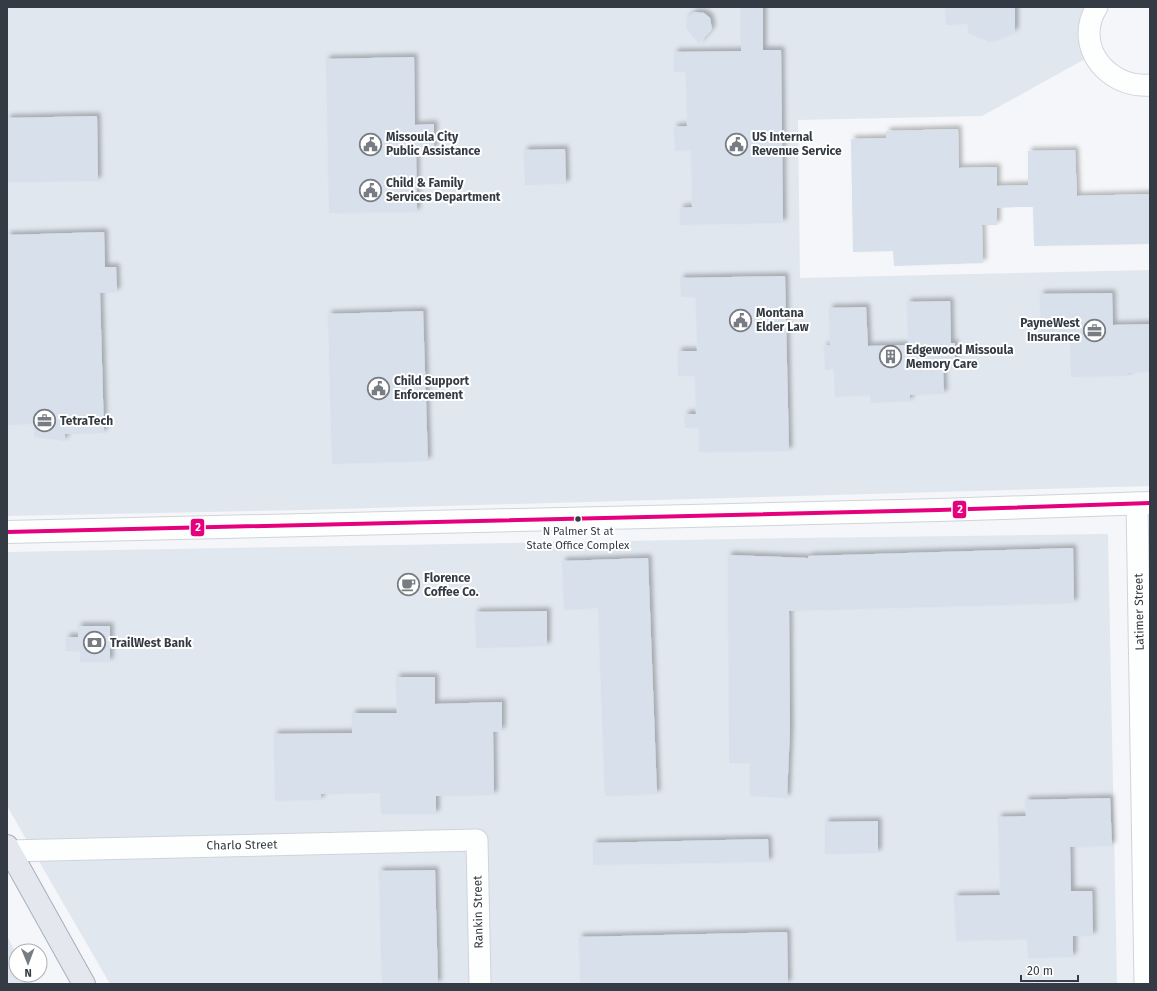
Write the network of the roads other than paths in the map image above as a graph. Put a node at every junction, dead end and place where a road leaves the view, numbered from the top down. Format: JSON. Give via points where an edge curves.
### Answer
{"nodes":[{"id":1,"x":1096,"y":7,"type":"edge"},
{"id":2,"x":1150,"y":85,"type":"edge"},
{"id":3,"x":1143,"y":503,"type":"edge"},
{"id":4,"x":7,"y":532,"type":"edge"},
{"id":5,"x":477,"y":840,"type":"joint"},
{"id":6,"x":8,"y":849,"type":"edge"},
{"id":7,"x":84,"y":984,"type":"edge"},
{"id":8,"x":480,"y":984,"type":"edge"},
{"id":9,"x":1145,"y":984,"type":"edge"}],
"edges":[{"from":1,"to":2,"type":"street","via":[[1089,35],[1097,61],[1120,80]]},
{"from":3,"to":4,"type":"street"},
{"from":3,"to":9,"type":"street","name":"Latimer Street"},
{"from":5,"to":6,"type":"street","name":"Charlo Street"},
{"from":5,"to":8,"type":"street","name":"Rankin Street"},
{"from":6,"to":7,"type":"main road"}]}
